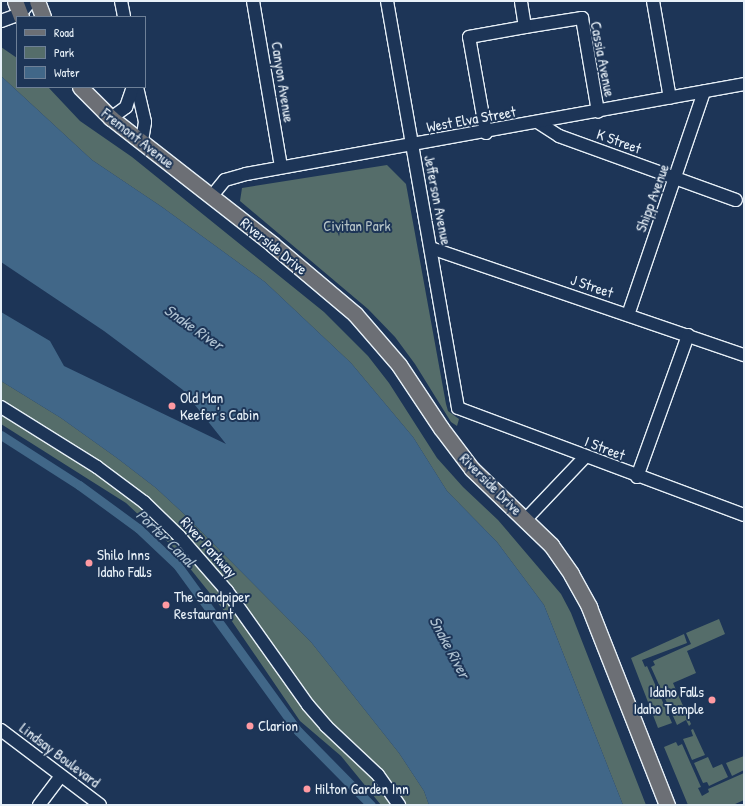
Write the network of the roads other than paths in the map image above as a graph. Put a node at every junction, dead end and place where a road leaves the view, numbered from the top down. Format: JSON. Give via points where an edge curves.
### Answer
{"nodes":[{"id":1,"x":31,"y":1,"type":"edge"},
{"id":2,"x":36,"y":1,"type":"edge"},
{"id":3,"x":121,"y":1,"type":"edge"},
{"id":4,"x":253,"y":1,"type":"edge"},
{"id":5,"x":387,"y":1,"type":"edge"},
{"id":6,"x":521,"y":1,"type":"edge"},
{"id":7,"x":653,"y":1,"type":"edge"},
{"id":8,"x":19,"y":11,"type":"edge"},
{"id":9,"x":43,"y":16,"type":"edge"},
{"id":10,"x":124,"y":16,"type":"edge"},
{"id":11,"x":1,"y":21,"type":"edge"},
{"id":12,"x":525,"y":27,"type":"junction"},
{"id":13,"x":744,"y":84,"type":"edge"},
{"id":14,"x":81,"y":88,"type":"edge"},
{"id":15,"x":133,"y":88,"type":"edge"},
{"id":16,"x":137,"y":88,"type":"edge"},
{"id":17,"x":704,"y":92,"type":"junction"},
{"id":18,"x":670,"y":98,"type":"junction"},
{"id":19,"x":598,"y":112,"type":"junction"},
{"id":20,"x":111,"y":118,"type":"junction"},
{"id":21,"x":539,"y":123,"type":"junction"},
{"id":22,"x":486,"y":132,"type":"junction"},
{"id":23,"x":142,"y":140,"type":"junction"},
{"id":24,"x":411,"y":146,"type":"junction"},
{"id":25,"x":281,"y":168,"type":"junction"},
{"id":26,"x":676,"y":179,"type":"junction"},
{"id":27,"x":205,"y":192,"type":"junction"},
{"id":28,"x":736,"y":200,"type":"dead end"},
{"id":29,"x":431,"y":248,"type":"junction"},
{"id":30,"x":628,"y":316,"type":"junction"},
{"id":31,"x":688,"y":335,"type":"junction"},
{"id":32,"x":744,"y":355,"type":"edge"},
{"id":33,"x":457,"y":406,"type":"joint"},
{"id":34,"x":1,"y":407,"type":"edge"},
{"id":35,"x":585,"y":457,"type":"junction"},
{"id":36,"x":637,"y":477,"type":"junction"},
{"id":37,"x":744,"y":516,"type":"edge"},
{"id":38,"x":526,"y":519,"type":"junction"},
{"id":39,"x":1,"y":730,"type":"edge"},
{"id":40,"x":61,"y":776,"type":"junction"},
{"id":41,"x":39,"y":805,"type":"edge"},
{"id":42,"x":100,"y":805,"type":"edge"},
{"id":43,"x":399,"y":805,"type":"edge"},
{"id":44,"x":666,"y":805,"type":"edge"}],
"edges":[{"from":1,"to":8,"type":"street"},
{"from":2,"to":9,"type":"main road"},
{"from":3,"to":10,"type":"street"},
{"from":4,"to":25,"type":"street","name":"Canyon Avenue"},
{"from":5,"to":24,"type":"street","name":"Jefferson Avenue"},
{"from":6,"to":12,"type":"street"},
{"from":7,"to":18,"type":"street"},
{"from":8,"to":11,"type":"street"},
{"from":12,"to":19,"type":"street","name":"Cassia Avenue","via":[[582,18]]},
{"from":12,"to":22,"type":"street","name":"Cassia Avenue","via":[[469,37]]},
{"from":13,"to":17,"type":"street","name":"West Elva Street"},
{"from":14,"to":20,"type":"main road","name":"Fremont Avenue"},
{"from":15,"to":20,"type":"street","via":[[126,107]]},
{"from":16,"to":23,"type":"street","via":[[145,122]]},
{"from":17,"to":18,"type":"street","name":"West Elva Street"},
{"from":17,"to":26,"type":"street","name":"Shipp Avenue"},
{"from":18,"to":19,"type":"street","name":"West Elva Street"},
{"from":19,"to":21,"type":"street","name":"West Elva Street"},
{"from":20,"to":23,"type":"main road","name":"Fremont Avenue"},
{"from":21,"to":22,"type":"street","name":"West Elva Street"},
{"from":21,"to":26,"type":"street","name":"K Street","via":[[559,136]]},
{"from":22,"to":24,"type":"street","name":"West Elva Street"},
{"from":23,"to":27,"type":"main road","name":"Fremont Avenue"},
{"from":24,"to":25,"type":"street","name":"West Elva Street"},
{"from":24,"to":29,"type":"street","name":"Jefferson Avenue"},
{"from":25,"to":27,"type":"street","name":"West Elva Street","via":[[225,180]]},
{"from":26,"to":28,"type":"street","name":"K Street"},
{"from":26,"to":30,"type":"street","name":"Shipp Avenue"},
{"from":27,"to":38,"type":"main road","name":"Riverside Drive","via":[[355,314],[399,365],[472,469]]},
{"from":29,"to":30,"type":"street","name":"J Street"},
{"from":29,"to":33,"type":"street","name":"Jefferson Avenue"},
{"from":30,"to":31,"type":"street","name":"J Street"},
{"from":31,"to":32,"type":"street","name":"J Street"},
{"from":31,"to":36,"type":"street"},
{"from":33,"to":35,"type":"street","name":"I Street","via":[[466,413]]},
{"from":34,"to":43,"type":"street","name":"River Parkway","via":[[97,467],[144,502],[179,536],[227,591],[308,705],[326,726],[378,775]]},
{"from":35,"to":36,"type":"street","name":"I Street"},
{"from":35,"to":38,"type":"street"},
{"from":36,"to":37,"type":"street","name":"I Street"},
{"from":38,"to":44,"type":"main road","name":"Riverside Drive","via":[[571,574],[589,607]]},
{"from":39,"to":40,"type":"street","name":"Lindsay Boulevard"},
{"from":40,"to":41,"type":"street"},
{"from":40,"to":42,"type":"street","name":"Lindsay Boulevard"}]}
